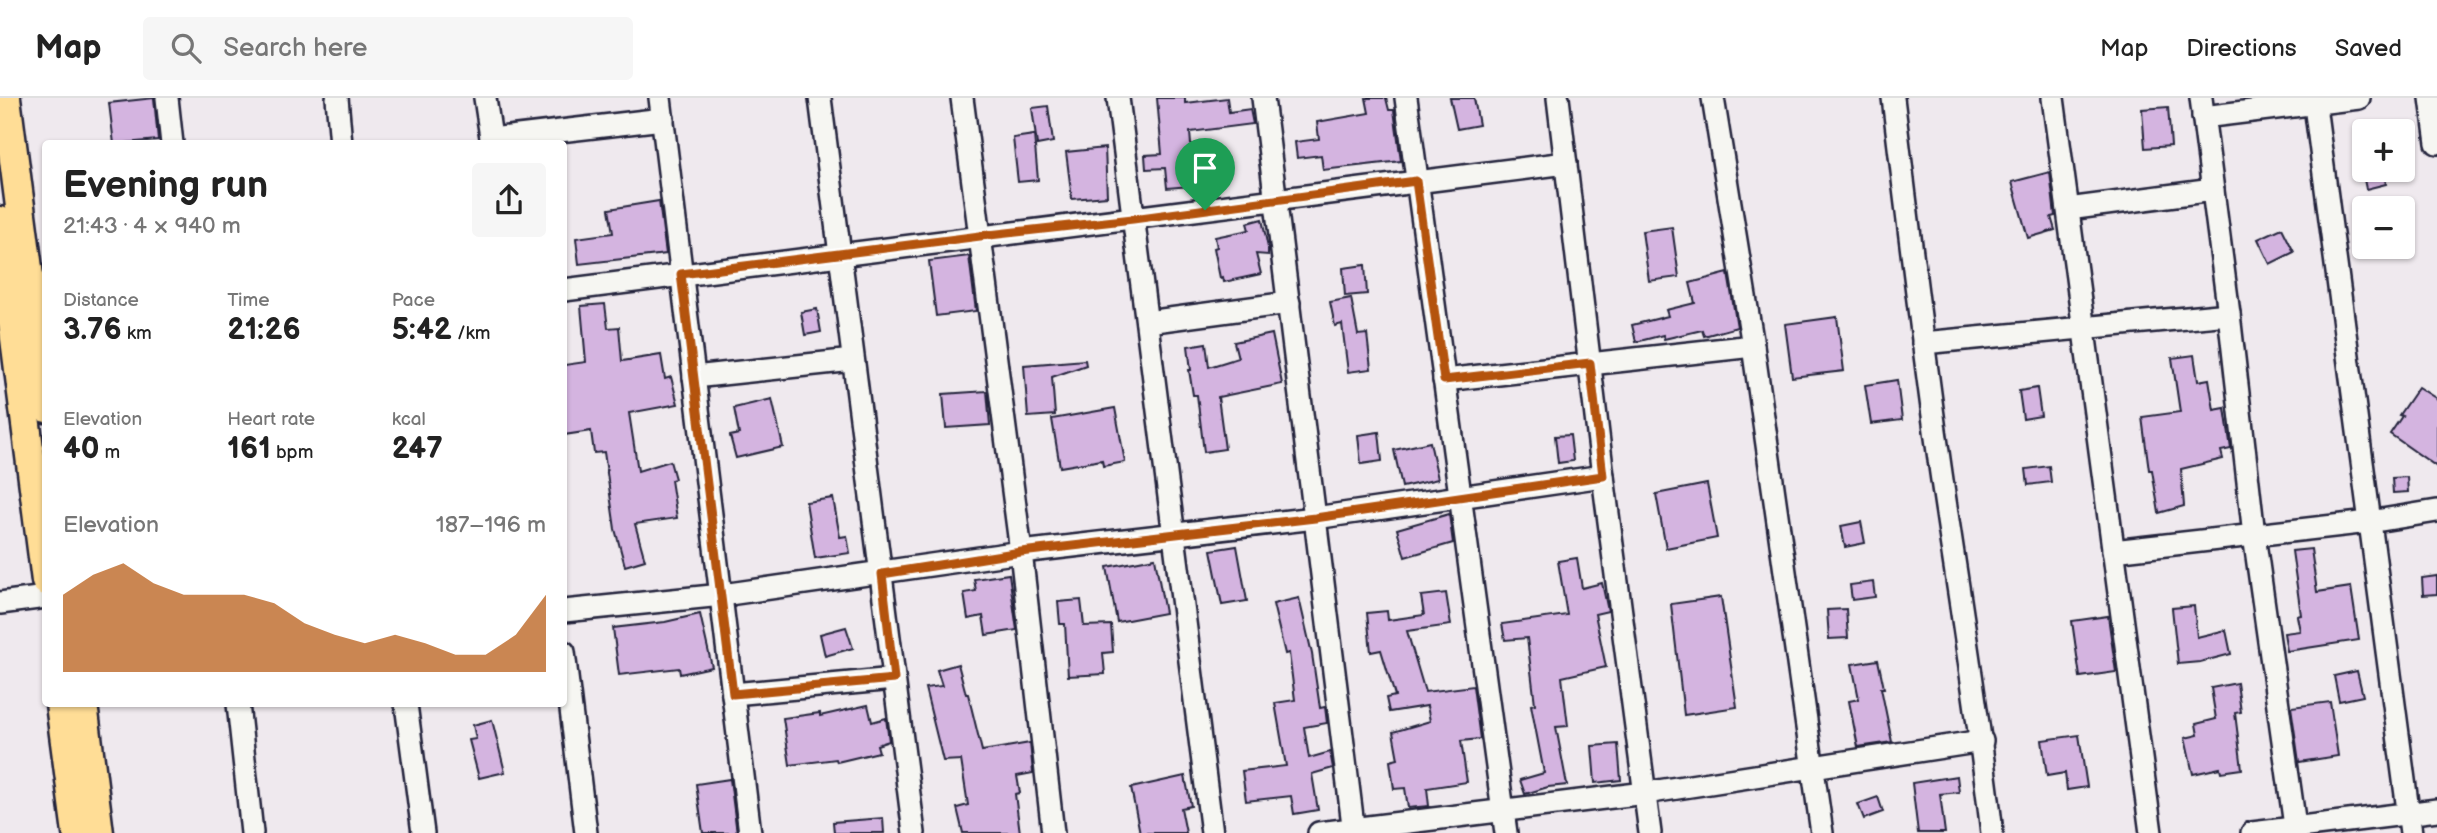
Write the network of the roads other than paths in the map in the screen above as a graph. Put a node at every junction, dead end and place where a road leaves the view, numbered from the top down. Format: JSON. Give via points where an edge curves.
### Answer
{"nodes":[{"id":1,"x":6,"y":98,"type":"edge"},
{"id":2,"x":167,"y":98,"type":"edge"},
{"id":3,"x":337,"y":98,"type":"edge"},
{"id":4,"x":485,"y":98,"type":"edge"},
{"id":5,"x":820,"y":98,"type":"edge"},
{"id":6,"x":961,"y":98,"type":"edge"},
{"id":7,"x":1118,"y":98,"type":"edge"},
{"id":8,"x":1263,"y":98,"type":"edge"},
{"id":9,"x":1406,"y":98,"type":"edge"},
{"id":10,"x":1558,"y":98,"type":"edge"},
{"id":11,"x":1713,"y":98,"type":"edge"},
{"id":12,"x":1893,"y":98,"type":"edge"},
{"id":13,"x":2053,"y":98,"type":"edge"},
{"id":14,"x":2359,"y":98,"type":"edge"},
{"id":15,"x":2431,"y":98,"type":"edge"},
{"id":16,"x":2314,"y":101,"type":"edge"},
{"id":17,"x":2202,"y":108,"type":"edge"},
{"id":18,"x":662,"y":109,"type":"edge"},
{"id":19,"x":172,"y":140,"type":"edge"},
{"id":20,"x":341,"y":140,"type":"edge"},
{"id":21,"x":491,"y":140,"type":"edge"},
{"id":22,"x":496,"y":140,"type":"edge"},
{"id":23,"x":2437,"y":143,"type":"edge"},
{"id":24,"x":1566,"y":163,"type":"junction"},
{"id":25,"x":1416,"y":181,"type":"junction"},
{"id":26,"x":2213,"y":190,"type":"junction"},
{"id":27,"x":1276,"y":201,"type":"junction"},
{"id":28,"x":2068,"y":209,"type":"junction"},
{"id":29,"x":1133,"y":219,"type":"junction"},
{"id":30,"x":0,"y":221,"type":"edge"},
{"id":31,"x":980,"y":236,"type":"junction"},
{"id":32,"x":840,"y":255,"type":"junction"},
{"id":33,"x":681,"y":274,"type":"junction"},
{"id":34,"x":567,"y":290,"type":"edge"},
{"id":35,"x":1289,"y":303,"type":"junction"},
{"id":36,"x":39,"y":311,"type":"edge"},
{"id":37,"x":2229,"y":314,"type":"junction"},
{"id":38,"x":1147,"y":322,"type":"junction"},
{"id":39,"x":2083,"y":328,"type":"junction"},
{"id":40,"x":1923,"y":343,"type":"junction"},
{"id":41,"x":1753,"y":346,"type":"junction"},
{"id":42,"x":42,"y":353,"type":"edge"},
{"id":43,"x":853,"y":360,"type":"junction"},
{"id":44,"x":1590,"y":363,"type":"junction"},
{"id":45,"x":694,"y":377,"type":"junction"},
{"id":46,"x":1444,"y":380,"type":"junction"},
{"id":47,"x":1603,"y":476,"type":"junction"},
{"id":48,"x":1458,"y":496,"type":"junction"},
{"id":49,"x":2437,"y":511,"type":"edge"},
{"id":50,"x":1315,"y":518,"type":"junction"},
{"id":51,"x":2368,"y":522,"type":"junction"},
{"id":52,"x":1174,"y":534,"type":"junction"},
{"id":53,"x":2254,"y":535,"type":"junction"},
{"id":54,"x":42,"y":550,"type":"edge"},
{"id":55,"x":2113,"y":551,"type":"junction"},
{"id":56,"x":1021,"y":552,"type":"junction"},
{"id":57,"x":882,"y":574,"type":"junction"},
{"id":58,"x":722,"y":595,"type":"junction"},
{"id":59,"x":42,"y":598,"type":"edge"},
{"id":60,"x":0,"y":603,"type":"edge"},
{"id":61,"x":567,"y":611,"type":"edge"},
{"id":62,"x":567,"y":677,"type":"edge"},
{"id":63,"x":894,"y":679,"type":"junction"},
{"id":64,"x":733,"y":694,"type":"junction"},
{"id":65,"x":60,"y":707,"type":"edge"},
{"id":66,"x":83,"y":707,"type":"edge"},
{"id":67,"x":238,"y":707,"type":"edge"},
{"id":68,"x":406,"y":707,"type":"edge"},
{"id":69,"x":1982,"y":741,"type":"junction"},
{"id":70,"x":1813,"y":768,"type":"junction"},
{"id":71,"x":1645,"y":793,"type":"junction"},
{"id":72,"x":2437,"y":810,"type":"edge"},
{"id":73,"x":1502,"y":811,"type":"junction"},
{"id":74,"x":2409,"y":823,"type":"edge"},
{"id":75,"x":2296,"y":830,"type":"edge"},
{"id":76,"x":1353,"y":831,"type":"edge"},
{"id":77,"x":77,"y":833,"type":"edge"},
{"id":78,"x":99,"y":833,"type":"edge"},
{"id":79,"x":252,"y":833,"type":"edge"},
{"id":80,"x":423,"y":833,"type":"edge"},
{"id":81,"x":586,"y":833,"type":"edge"},
{"id":82,"x":750,"y":833,"type":"edge"},
{"id":83,"x":914,"y":833,"type":"edge"},
{"id":84,"x":1053,"y":833,"type":"edge"},
{"id":85,"x":1212,"y":833,"type":"edge"},
{"id":86,"x":1319,"y":833,"type":"edge"},
{"id":87,"x":1506,"y":833,"type":"edge"},
{"id":88,"x":1650,"y":833,"type":"edge"},
{"id":89,"x":1822,"y":833,"type":"edge"},
{"id":90,"x":1992,"y":833,"type":"edge"},
{"id":91,"x":2151,"y":833,"type":"edge"},
{"id":92,"x":2252,"y":833,"type":"edge"}],
"edges":[{"from":1,"to":36,"type":"main road"},
{"from":2,"to":19,"type":"street"},
{"from":3,"to":20,"type":"street"},
{"from":4,"to":21,"type":"street"},
{"from":5,"to":32,"type":"street"},
{"from":6,"to":31,"type":"street"},
{"from":7,"to":29,"type":"street"},
{"from":8,"to":27,"type":"street"},
{"from":9,"to":25,"type":"street"},
{"from":10,"to":24,"type":"street"},
{"from":11,"to":41,"type":"street"},
{"from":12,"to":40,"type":"street"},
{"from":13,"to":28,"type":"street"},
{"from":14,"to":16,"type":"street"},
{"from":15,"to":23,"type":"street"},
{"from":16,"to":17,"type":"street"},
{"from":16,"to":51,"type":"street"},
{"from":17,"to":26,"type":"street"},
{"from":18,"to":22,"type":"street"},
{"from":18,"to":33,"type":"street"},
{"from":24,"to":25,"type":"street"},
{"from":24,"to":44,"type":"street"},
{"from":25,"to":27,"type":"street"},
{"from":25,"to":46,"type":"street"},
{"from":26,"to":28,"type":"street"},
{"from":26,"to":37,"type":"street"},
{"from":27,"to":29,"type":"street"},
{"from":27,"to":35,"type":"street"},
{"from":28,"to":39,"type":"street"},
{"from":29,"to":31,"type":"street"},
{"from":29,"to":38,"type":"street"},
{"from":30,"to":54,"type":"main road"},
{"from":31,"to":32,"type":"street"},
{"from":31,"to":56,"type":"street"},
{"from":32,"to":33,"type":"street"},
{"from":32,"to":43,"type":"street"},
{"from":33,"to":34,"type":"street"},
{"from":33,"to":45,"type":"street"},
{"from":35,"to":38,"type":"street"},
{"from":35,"to":50,"type":"street"},
{"from":36,"to":42,"type":"main road"},
{"from":37,"to":39,"type":"street"},
{"from":37,"to":53,"type":"street"},
{"from":38,"to":52,"type":"street"},
{"from":39,"to":40,"type":"street"},
{"from":39,"to":55,"type":"street"},
{"from":40,"to":69,"type":"street"},
{"from":41,"to":44,"type":"street"},
{"from":41,"to":70,"type":"street"},
{"from":43,"to":45,"type":"street"},
{"from":43,"to":57,"type":"street"},
{"from":44,"to":46,"type":"street"},
{"from":44,"to":47,"type":"street"},
{"from":45,"to":58,"type":"street"},
{"from":46,"to":48,"type":"street"},
{"from":47,"to":48,"type":"street"},
{"from":47,"to":71,"type":"street"},
{"from":48,"to":50,"type":"street"},
{"from":48,"to":73,"type":"street"},
{"from":49,"to":51,"type":"street"},
{"from":50,"to":52,"type":"street"},
{"from":50,"to":76,"type":"street"},
{"from":51,"to":53,"type":"street"},
{"from":51,"to":74,"type":"street"},
{"from":52,"to":56,"type":"street"},
{"from":52,"to":85,"type":"street"},
{"from":53,"to":55,"type":"street"},
{"from":53,"to":75,"type":"street"},
{"from":55,"to":91,"type":"street"},
{"from":56,"to":57,"type":"street"},
{"from":56,"to":84,"type":"street"},
{"from":57,"to":58,"type":"street"},
{"from":57,"to":63,"type":"street"},
{"from":58,"to":61,"type":"street"},
{"from":58,"to":64,"type":"street"},
{"from":59,"to":60,"type":"street"},
{"from":62,"to":81,"type":"street"},
{"from":63,"to":64,"type":"street"},
{"from":63,"to":83,"type":"street"},
{"from":64,"to":82,"type":"street"},
{"from":65,"to":77,"type":"main road"},
{"from":66,"to":78,"type":"main road"},
{"from":67,"to":79,"type":"street"},
{"from":68,"to":80,"type":"street"},
{"from":69,"to":70,"type":"street"},
{"from":69,"to":90,"type":"street"},
{"from":70,"to":71,"type":"street"},
{"from":70,"to":89,"type":"street"},
{"from":71,"to":73,"type":"street"},
{"from":71,"to":88,"type":"street"},
{"from":72,"to":74,"type":"street"},
{"from":73,"to":76,"type":"street"},
{"from":73,"to":87,"type":"street"},
{"from":74,"to":75,"type":"street"},
{"from":75,"to":92,"type":"street"},
{"from":76,"to":86,"type":"street"}]}
